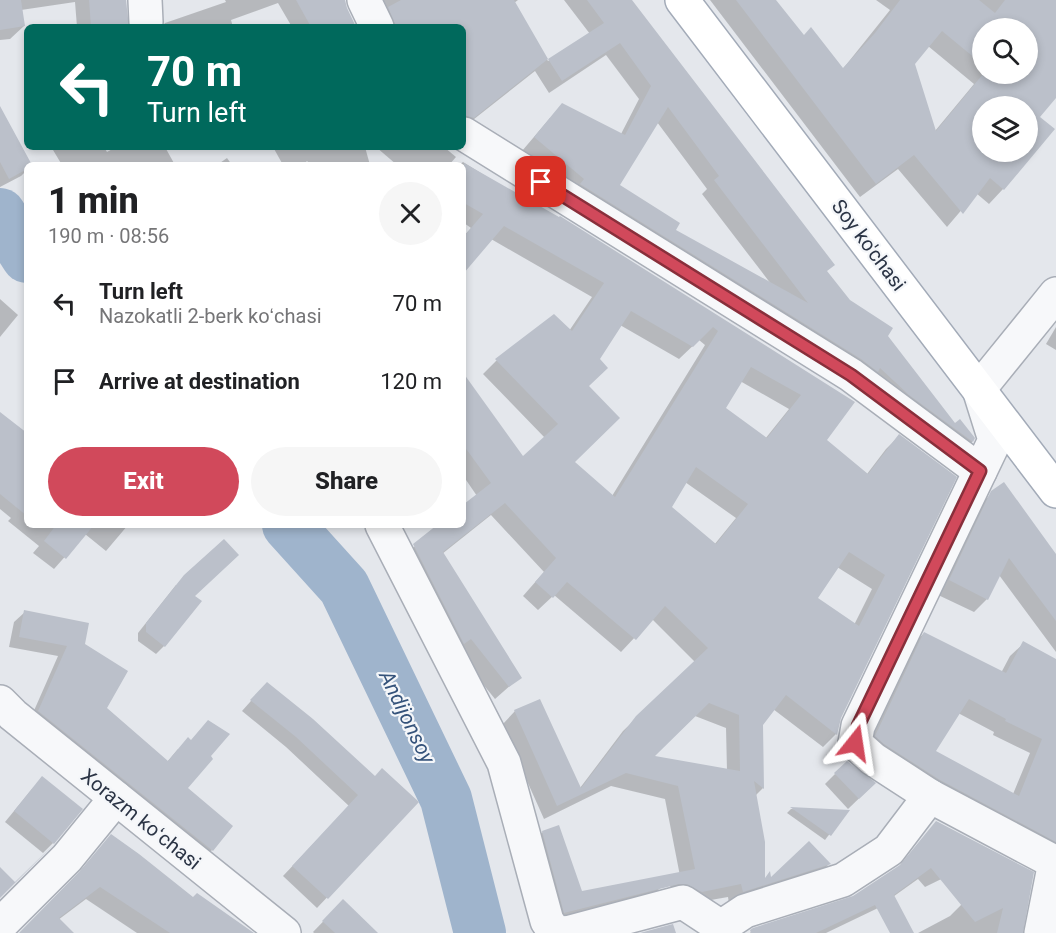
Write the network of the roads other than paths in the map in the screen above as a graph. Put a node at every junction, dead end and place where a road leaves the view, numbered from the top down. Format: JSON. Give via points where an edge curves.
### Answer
{"nodes":[{"id":1,"x":364,"y":0,"type":"edge"},
{"id":2,"x":682,"y":0,"type":"edge"},
{"id":3,"x":376,"y":24,"type":"edge"},
{"id":4,"x":466,"y":135,"type":"edge"},
{"id":5,"x":1056,"y":294,"type":"edge"},
{"id":6,"x":979,"y":389,"type":"junction"},
{"id":7,"x":980,"y":471,"type":"junction"},
{"id":8,"x":1056,"y":491,"type":"edge"},
{"id":9,"x":384,"y":528,"type":"edge"},
{"id":10,"x":0,"y":702,"type":"edge"},
{"id":11,"x":930,"y":796,"type":"junction"},
{"id":12,"x":116,"y":798,"type":"junction"},
{"id":13,"x":1056,"y":862,"type":"edge"},
{"id":14,"x":0,"y":925,"type":"edge"},
{"id":15,"x":719,"y":930,"type":"edge"},
{"id":16,"x":284,"y":933,"type":"edge"},
{"id":17,"x":566,"y":933,"type":"edge"},
{"id":18,"x":1041,"y":933,"type":"edge"}],
"edges":[{"from":1,"to":3,"type":"street"},
{"from":2,"to":6,"type":"main road","name":"Soy ko'chasi"},
{"from":4,"to":7,"type":"street","via":[[851,375]]},
{"from":5,"to":6,"type":"street"},
{"from":6,"to":7,"type":"street","via":[[995,440]]},
{"from":6,"to":8,"type":"main road","name":"Soy ko'chasi"},
{"from":7,"to":11,"type":"street","via":[[858,726],[855,743]]},
{"from":9,"to":17,"type":"street","via":[[504,763],[547,921],[554,931]]},
{"from":10,"to":12,"type":"street","name":"Xorazm koʻchasi"},
{"from":11,"to":13,"type":"street"},
{"from":11,"to":15,"type":"street","via":[[889,850],[843,880],[745,911]]},
{"from":12,"to":14,"type":"street","via":[[67,858]]},
{"from":12,"to":16,"type":"street","name":"Xorazm koʻchasi"},
{"from":13,"to":18,"type":"street"},
{"from":15,"to":17,"type":"street","via":[[683,902]]}]}
